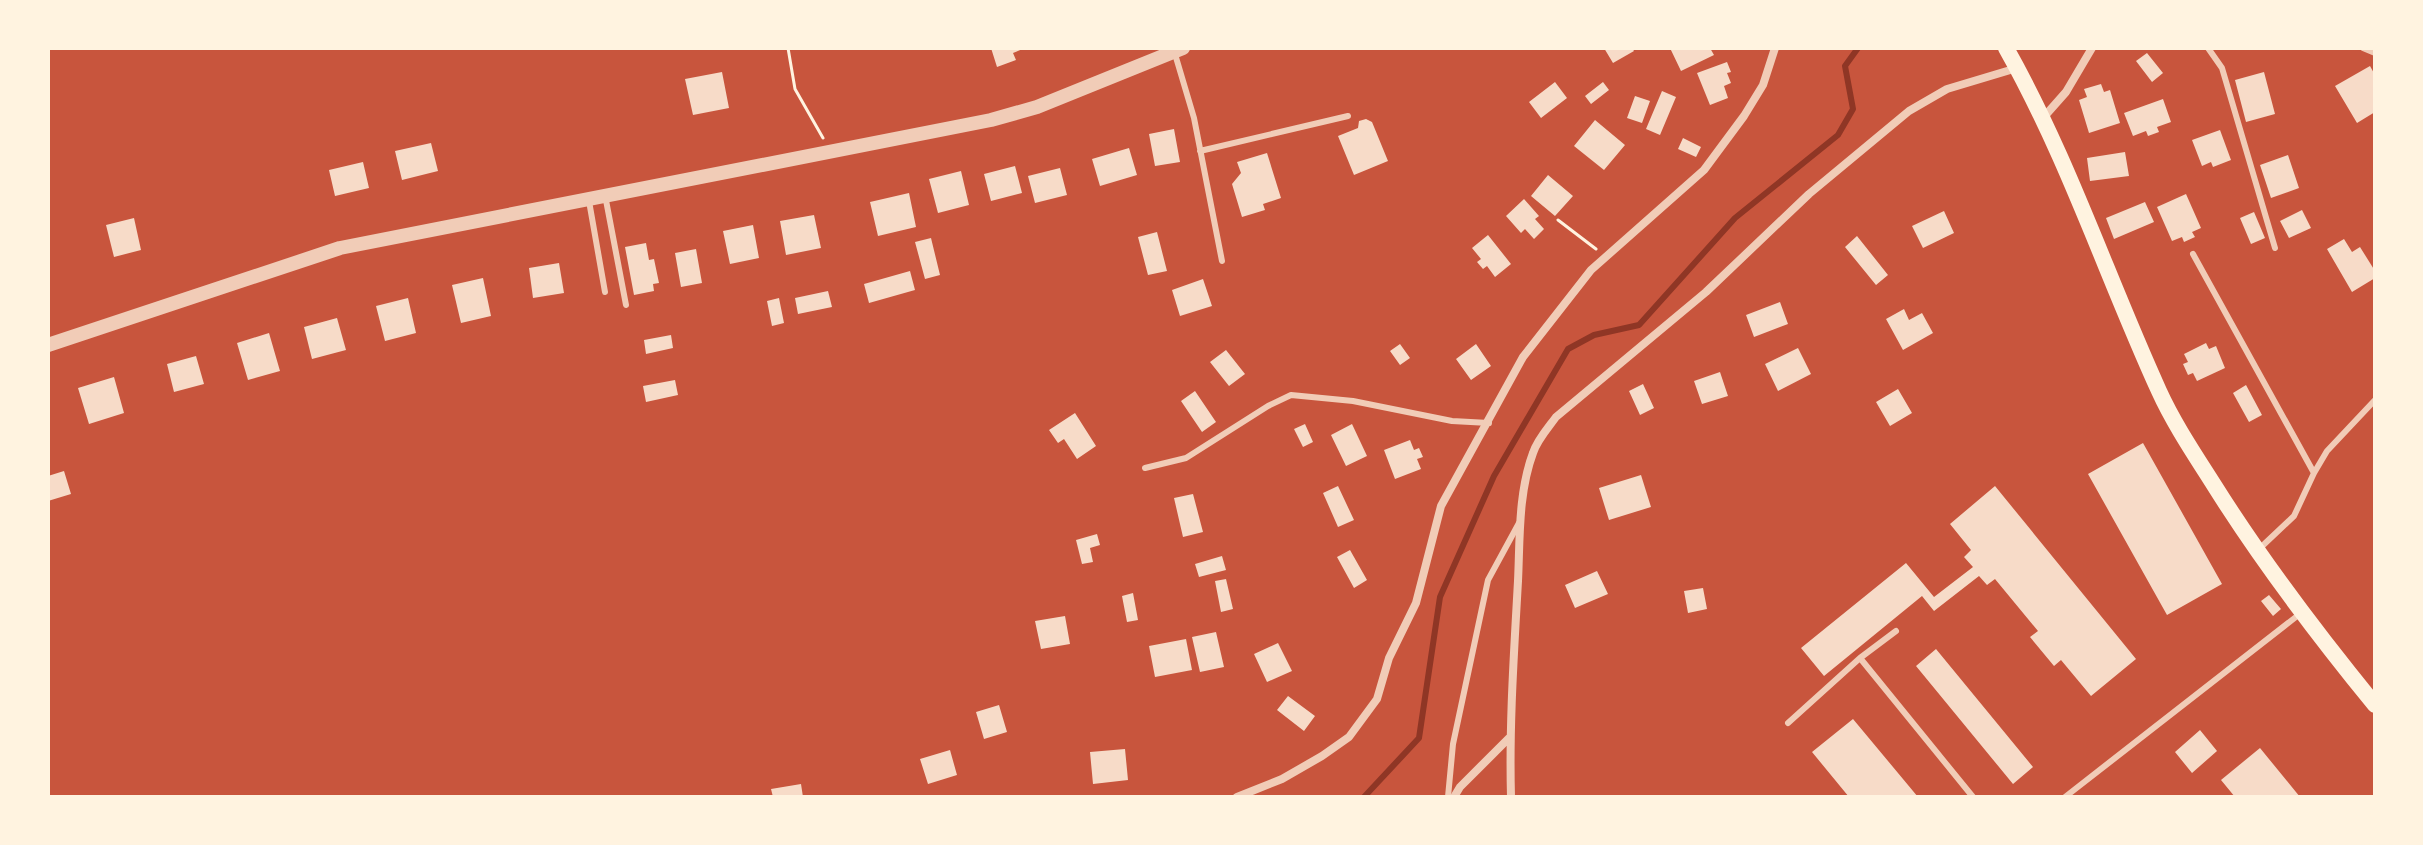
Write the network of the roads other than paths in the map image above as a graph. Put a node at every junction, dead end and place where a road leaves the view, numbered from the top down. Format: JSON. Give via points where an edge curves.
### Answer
{"nodes":[{"id":1,"x":2006,"y":48,"type":"edge"},
{"id":2,"x":2092,"y":48,"type":"edge"},
{"id":3,"x":2208,"y":48,"type":"edge"},
{"id":4,"x":2363,"y":48,"type":"edge"},
{"id":5,"x":1774,"y":49,"type":"edge"},
{"id":6,"x":1179,"y":50,"type":"edge"},
{"id":7,"x":2375,"y":53,"type":"edge"},
{"id":8,"x":2017,"y":68,"type":"junction"},
{"id":9,"x":1348,"y":116,"type":"dead end"},
{"id":10,"x":2043,"y":118,"type":"junction"},
{"id":11,"x":1200,"y":151,"type":"junction"},
{"id":12,"x":605,"y":195,"type":"junction"},
{"id":13,"x":589,"y":199,"type":"junction"},
{"id":14,"x":2275,"y":248,"type":"dead end"},
{"id":15,"x":2193,"y":254,"type":"dead end"},
{"id":16,"x":1222,"y":261,"type":"dead end"},
{"id":17,"x":605,"y":292,"type":"dead end"},
{"id":18,"x":626,"y":305,"type":"dead end"},
{"id":19,"x":48,"y":345,"type":"edge"},
{"id":20,"x":2375,"y":400,"type":"edge"},
{"id":21,"x":1489,"y":423,"type":"junction"},
{"id":22,"x":1145,"y":468,"type":"dead end"},
{"id":23,"x":2314,"y":473,"type":"junction"},
{"id":24,"x":1521,"y":520,"type":"junction"},
{"id":25,"x":2256,"y":552,"type":"junction"},
{"id":26,"x":2301,"y":613,"type":"junction"},
{"id":27,"x":1896,"y":631,"type":"dead end"},
{"id":28,"x":1860,"y":658,"type":"junction"},
{"id":29,"x":2375,"y":705,"type":"edge"},
{"id":30,"x":1788,"y":723,"type":"dead end"},
{"id":31,"x":1510,"y":738,"type":"junction"},
{"id":32,"x":1237,"y":797,"type":"edge"},
{"id":33,"x":1448,"y":797,"type":"edge"},
{"id":34,"x":1454,"y":797,"type":"edge"},
{"id":35,"x":1511,"y":797,"type":"edge"},
{"id":36,"x":1973,"y":797,"type":"edge"},
{"id":37,"x":2065,"y":797,"type":"edge"}],
"edges":[{"from":1,"to":8,"type":"main road"},
{"from":2,"to":10,"type":"street"},
{"from":3,"to":14,"type":"lane","via":[[2222,68]]},
{"from":4,"to":7,"type":"lane"},
{"from":5,"to":21,"type":"street","via":[[1763,85],[1704,170],[1591,270],[1523,357]]},
{"from":6,"to":11,"type":"lane"},
{"from":6,"to":12,"type":"street","via":[[991,120]]},
{"from":8,"to":10,"type":"main road"},
{"from":8,"to":24,"type":"street","via":[[1947,89],[1909,111],[1556,417],[1533,451]]},
{"from":9,"to":11,"type":"lane"},
{"from":10,"to":25,"type":"main road","via":[[2159,392]]},
{"from":11,"to":16,"type":"lane"},
{"from":12,"to":13,"type":"street"},
{"from":12,"to":18,"type":"lane"},
{"from":13,"to":17,"type":"lane"},
{"from":13,"to":19,"type":"street","via":[[340,248]]},
{"from":15,"to":23,"type":"lane"},
{"from":20,"to":23,"type":"lane","via":[[2327,451]]},
{"from":21,"to":22,"type":"lane","via":[[1291,395],[1186,458]]},
{"from":21,"to":32,"type":"street","via":[[1441,506],[1416,603],[1389,658],[1377,699],[1349,737],[1331,750],[1282,779]]},
{"from":23,"to":25,"type":"lane","via":[[2294,516]]},
{"from":24,"to":31,"type":"street"},
{"from":24,"to":33,"type":"lane","via":[[1488,580],[1453,744]]},
{"from":25,"to":26,"type":"main road"},
{"from":26,"to":29,"type":"main road"},
{"from":26,"to":37,"type":"lane"},
{"from":27,"to":28,"type":"lane"},
{"from":28,"to":30,"type":"lane"},
{"from":28,"to":36,"type":"lane"},
{"from":31,"to":34,"type":"street"},
{"from":31,"to":35,"type":"street"}]}
